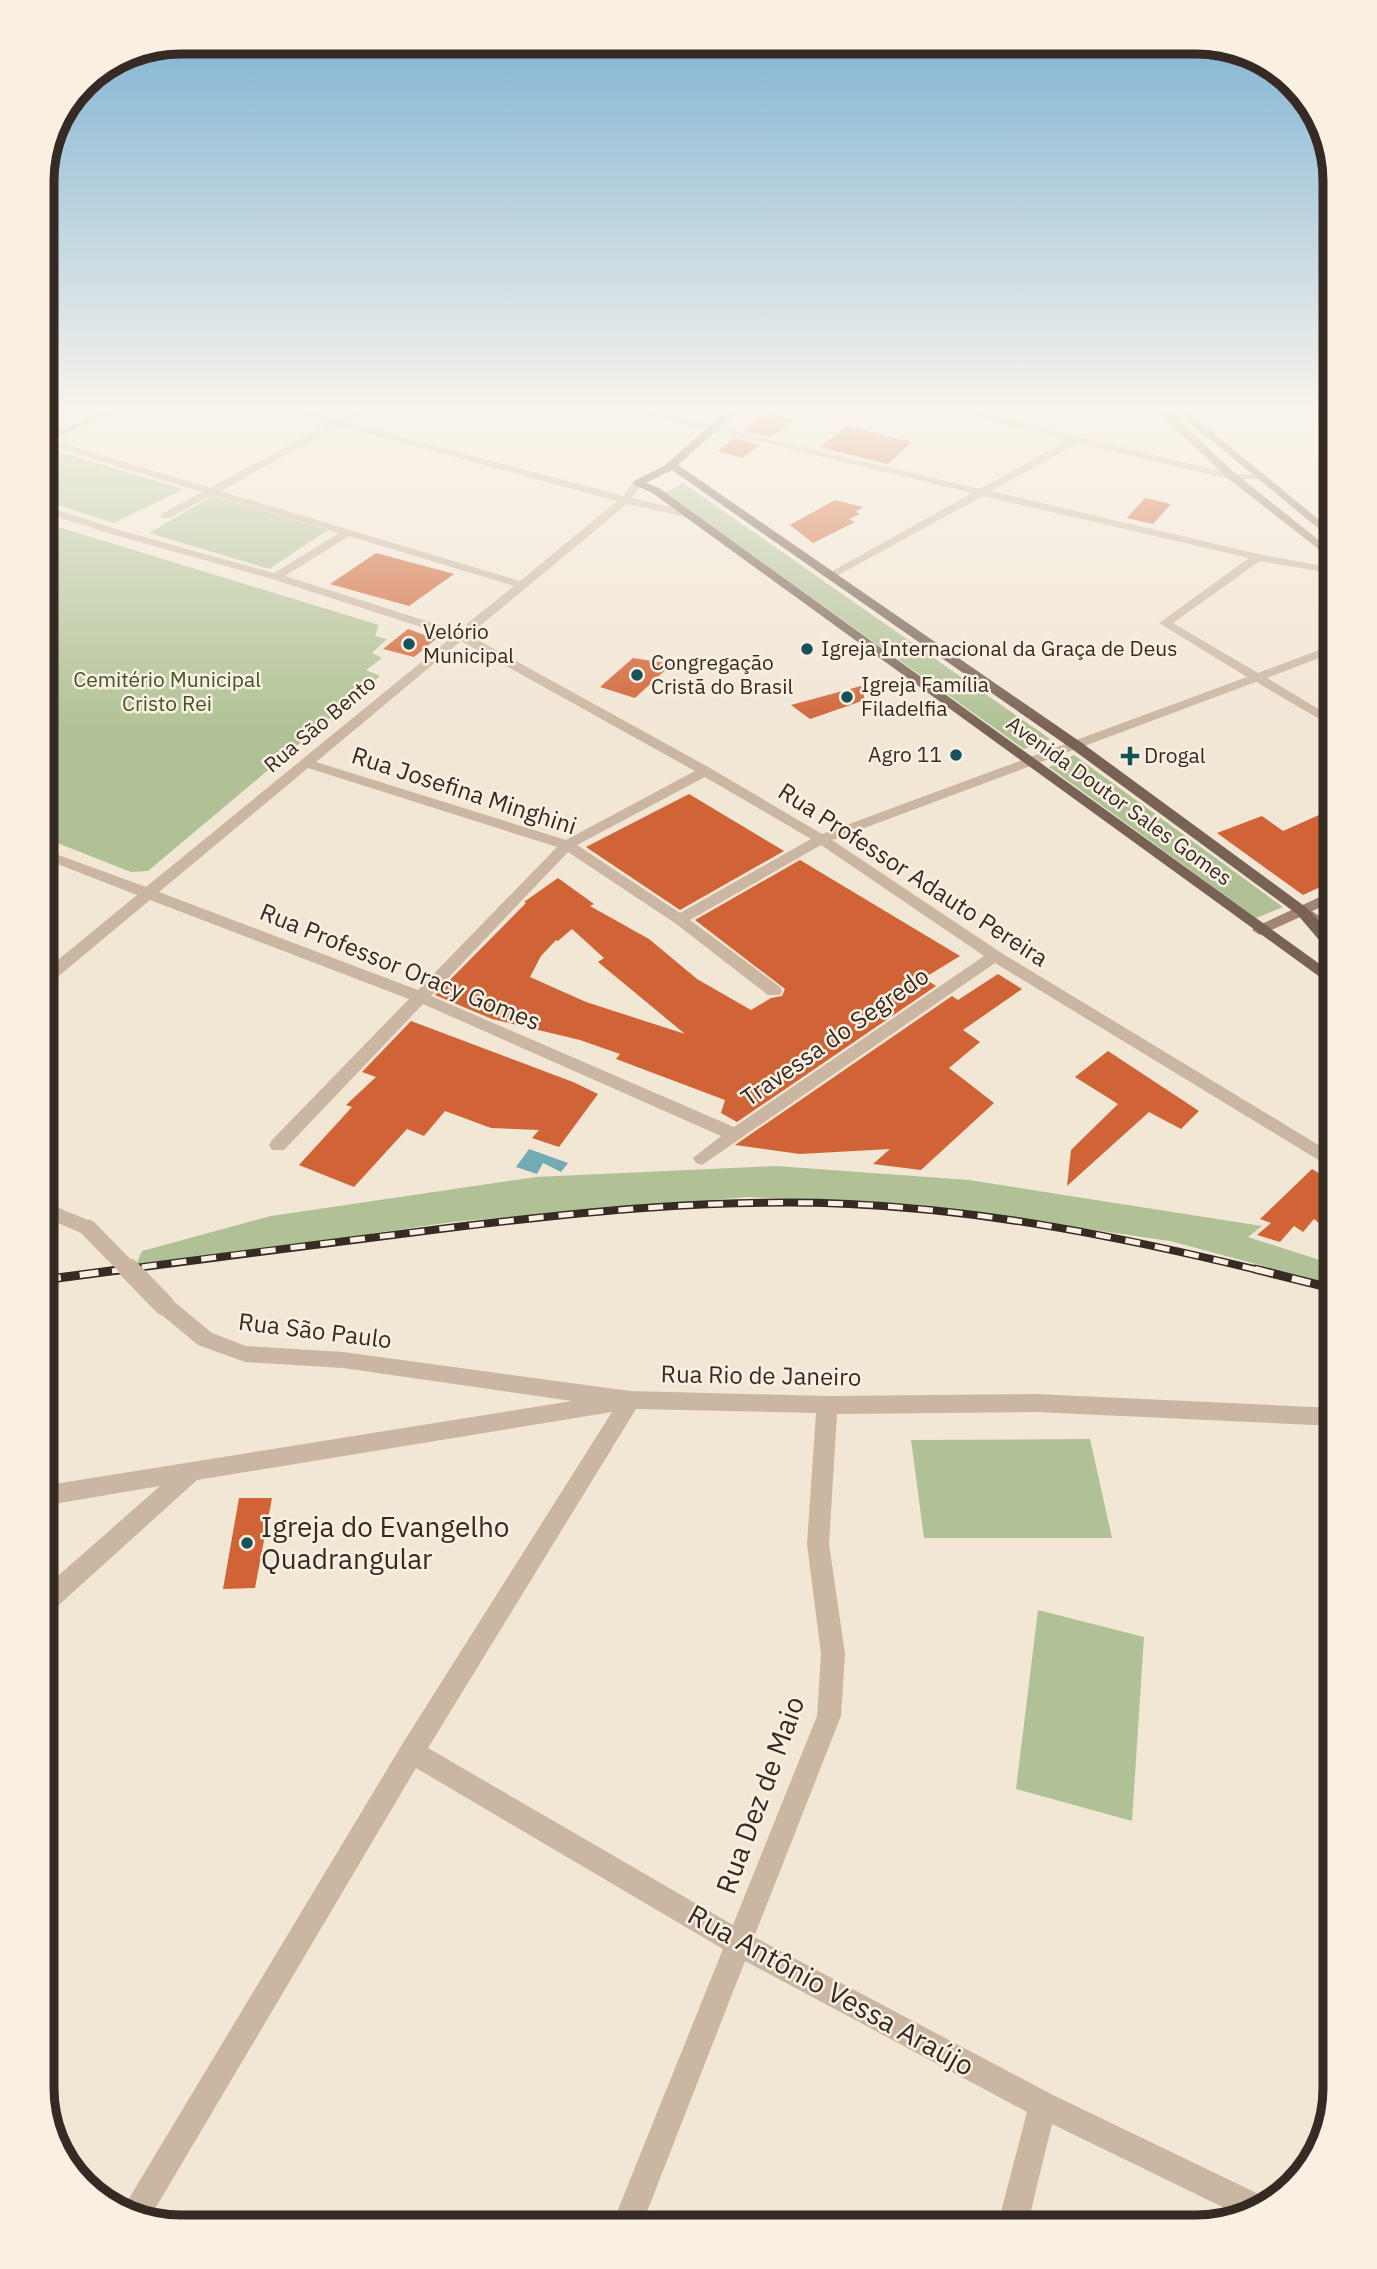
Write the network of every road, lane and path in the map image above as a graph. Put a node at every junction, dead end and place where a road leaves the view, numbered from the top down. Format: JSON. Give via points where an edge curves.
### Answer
{"nodes":[{"id":1,"x":73,"y":519,"type":"edge"},
{"id":2,"x":302,"y":519,"type":"edge"},
{"id":3,"x":602,"y":519,"type":"edge"},
{"id":4,"x":694,"y":519,"type":"edge"},
{"id":5,"x":747,"y":519,"type":"edge"},
{"id":6,"x":936,"y":519,"type":"edge"},
{"id":7,"x":1098,"y":519,"type":"edge"},
{"id":8,"x":1285,"y":519,"type":"edge"},
{"id":9,"x":347,"y":533,"type":"junction"},
{"id":10,"x":1323,"y":549,"type":"edge"},
{"id":11,"x":1258,"y":557,"type":"junction"},
{"id":12,"x":1323,"y":569,"type":"edge"},
{"id":13,"x":831,"y":576,"type":"junction"},
{"id":14,"x":276,"y":577,"type":"junction"},
{"id":15,"x":522,"y":585,"type":"junction"},
{"id":16,"x":461,"y":636,"type":"junction"},
{"id":17,"x":1323,"y":653,"type":"edge"},
{"id":18,"x":1258,"y":679,"type":"junction"},
{"id":19,"x":1323,"y":717,"type":"edge"},
{"id":20,"x":1077,"y":746,"type":"junction"},
{"id":21,"x":306,"y":763,"type":"junction"},
{"id":22,"x":1032,"y":763,"type":"junction"},
{"id":23,"x":705,"y":771,"type":"junction"},
{"id":24,"x":821,"y":839,"type":"junction"},
{"id":25,"x":567,"y":845,"type":"junction"},
{"id":26,"x":55,"y":858,"type":"edge"},
{"id":27,"x":148,"y":894,"type":"junction"},
{"id":28,"x":1323,"y":901,"type":"edge"},
{"id":29,"x":1302,"y":911,"type":"junction"},
{"id":30,"x":680,"y":920,"type":"junction"},
{"id":31,"x":1323,"y":926,"type":"edge"},
{"id":32,"x":1260,"y":930,"type":"junction"},
{"id":33,"x":1323,"y":935,"type":"edge"},
{"id":34,"x":995,"y":956,"type":"junction"},
{"id":35,"x":55,"y":971,"type":"edge"},
{"id":36,"x":1323,"y":975,"type":"edge"},
{"id":37,"x":774,"y":991,"type":"dead end"},
{"id":38,"x":420,"y":997,"type":"junction"},
{"id":39,"x":736,"y":1135,"type":"junction"},
{"id":40,"x":278,"y":1145,"type":"dead end"},
{"id":41,"x":1323,"y":1156,"type":"edge"},
{"id":42,"x":702,"y":1158,"type":"dead end"},
{"id":43,"x":54,"y":1213,"type":"edge"},
{"id":44,"x":630,"y":1400,"type":"junction"},
{"id":45,"x":827,"y":1405,"type":"junction"},
{"id":46,"x":1323,"y":1416,"type":"edge"},
{"id":47,"x":192,"y":1471,"type":"junction"},
{"id":48,"x":54,"y":1494,"type":"edge"},
{"id":49,"x":54,"y":1594,"type":"edge"},
{"id":50,"x":412,"y":1752,"type":"junction"},
{"id":51,"x":739,"y":1943,"type":"junction"},
{"id":52,"x":1043,"y":2105,"type":"junction"},
{"id":53,"x":1247,"y":2204,"type":"edge"},
{"id":54,"x":139,"y":2208,"type":"edge"},
{"id":55,"x":631,"y":2214,"type":"edge"},
{"id":56,"x":1015,"y":2215,"type":"edge"}],
"edges":[{"from":1,"to":14,"type":"street","name":"Rua Professor Adauto Pereira"},
{"from":2,"to":9,"type":"street"},
{"from":3,"to":15,"type":"street","name":"Rua São Bento"},
{"from":4,"to":22,"type":"main road","name":"Avenida Doutor Sales Gomes"},
{"from":5,"to":13,"type":"main road","name":"Avenida Doutor Sales Gomes"},
{"from":6,"to":13,"type":"street"},
{"from":7,"to":11,"type":"street"},
{"from":8,"to":10,"type":"main road"},
{"from":9,"to":14,"type":"street"},
{"from":9,"to":15,"type":"street"},
{"from":11,"to":12,"type":"street"},
{"from":11,"to":18,"type":"street","via":[[1165,623]]},
{"from":13,"to":20,"type":"main road","name":"Avenida Doutor Sales Gomes"},
{"from":14,"to":16,"type":"street","name":"Rua Professor Adauto Pereira"},
{"from":15,"to":16,"type":"street","name":"Rua São Bento"},
{"from":16,"to":21,"type":"street","name":"Rua São Bento"},
{"from":16,"to":23,"type":"street","name":"Rua Professor Adauto Pereira"},
{"from":17,"to":18,"type":"street"},
{"from":18,"to":19,"type":"street"},
{"from":18,"to":20,"type":"street"},
{"from":20,"to":22,"type":"street"},
{"from":20,"to":29,"type":"main road","name":"Avenida Doutor Sales Gomes"},
{"from":21,"to":25,"type":"street","name":"Rua Josefina Minghini"},
{"from":21,"to":27,"type":"street","name":"Rua São Bento"},
{"from":22,"to":24,"type":"street"},
{"from":22,"to":32,"type":"main road","name":"Avenida Doutor Sales Gomes"},
{"from":23,"to":24,"type":"street","name":"Rua Professor Adauto Pereira"},
{"from":23,"to":25,"type":"street"},
{"from":24,"to":30,"type":"street"},
{"from":24,"to":34,"type":"street","name":"Rua Professor Adauto Pereira"},
{"from":25,"to":30,"type":"street","name":"Rua Josefina Minghini"},
{"from":25,"to":38,"type":"street"},
{"from":26,"to":27,"type":"street","name":"Rua Professor Oracy Gomes"},
{"from":27,"to":35,"type":"street","name":"Rua São Bento"},
{"from":27,"to":38,"type":"street","name":"Rua Professor Oracy Gomes"},
{"from":28,"to":29,"type":"main road"},
{"from":29,"to":31,"type":"main road","name":"Avenida Doutor Sales Gomes"},
{"from":29,"to":32,"type":"main road"},
{"from":29,"to":33,"type":"main road","name":"Avenida Doutor Sales Gomes"},
{"from":30,"to":37,"type":"street","name":"Rua Josefina Minghini"},
{"from":32,"to":36,"type":"main road","name":"Avenida Doutor Sales Gomes"},
{"from":34,"to":39,"type":"street","name":"Travessa do Segredo"},
{"from":34,"to":41,"type":"street","name":"Rua Professor Adauto Pereira"},
{"from":38,"to":39,"type":"street","name":"Rua Professor Oracy Gomes"},
{"from":38,"to":40,"type":"street"},
{"from":39,"to":42,"type":"street","name":"Travessa do Segredo"},
{"from":43,"to":44,"type":"street","name":"Rua São Paulo","bridge":true,"via":[[88,1228],[164,1306],[205,1339],[245,1354],[343,1360]]},
{"from":44,"to":45,"type":"street","name":"Rua Rio de Janeiro"},
{"from":44,"to":47,"type":"street","name":"Rua Rio de Janeiro"},
{"from":44,"to":50,"type":"street"},
{"from":45,"to":46,"type":"street","name":"Rua Rio de Janeiro","via":[[1036,1403]]},
{"from":45,"to":51,"type":"street","name":"Rua Dez de Maio","via":[[818,1544],[833,1654],[829,1716]]},
{"from":47,"to":48,"type":"street"},
{"from":47,"to":49,"type":"street"},
{"from":50,"to":51,"type":"street","name":"Rua Antônio Vessa Araújo"},
{"from":50,"to":54,"type":"street"},
{"from":51,"to":52,"type":"street","name":"Rua Antônio Vessa Araújo"},
{"from":51,"to":55,"type":"street","name":"Rua Dez de Maio"},
{"from":52,"to":53,"type":"street","name":"Rua Antônio Vessa Araújo"},
{"from":52,"to":56,"type":"street"}]}
